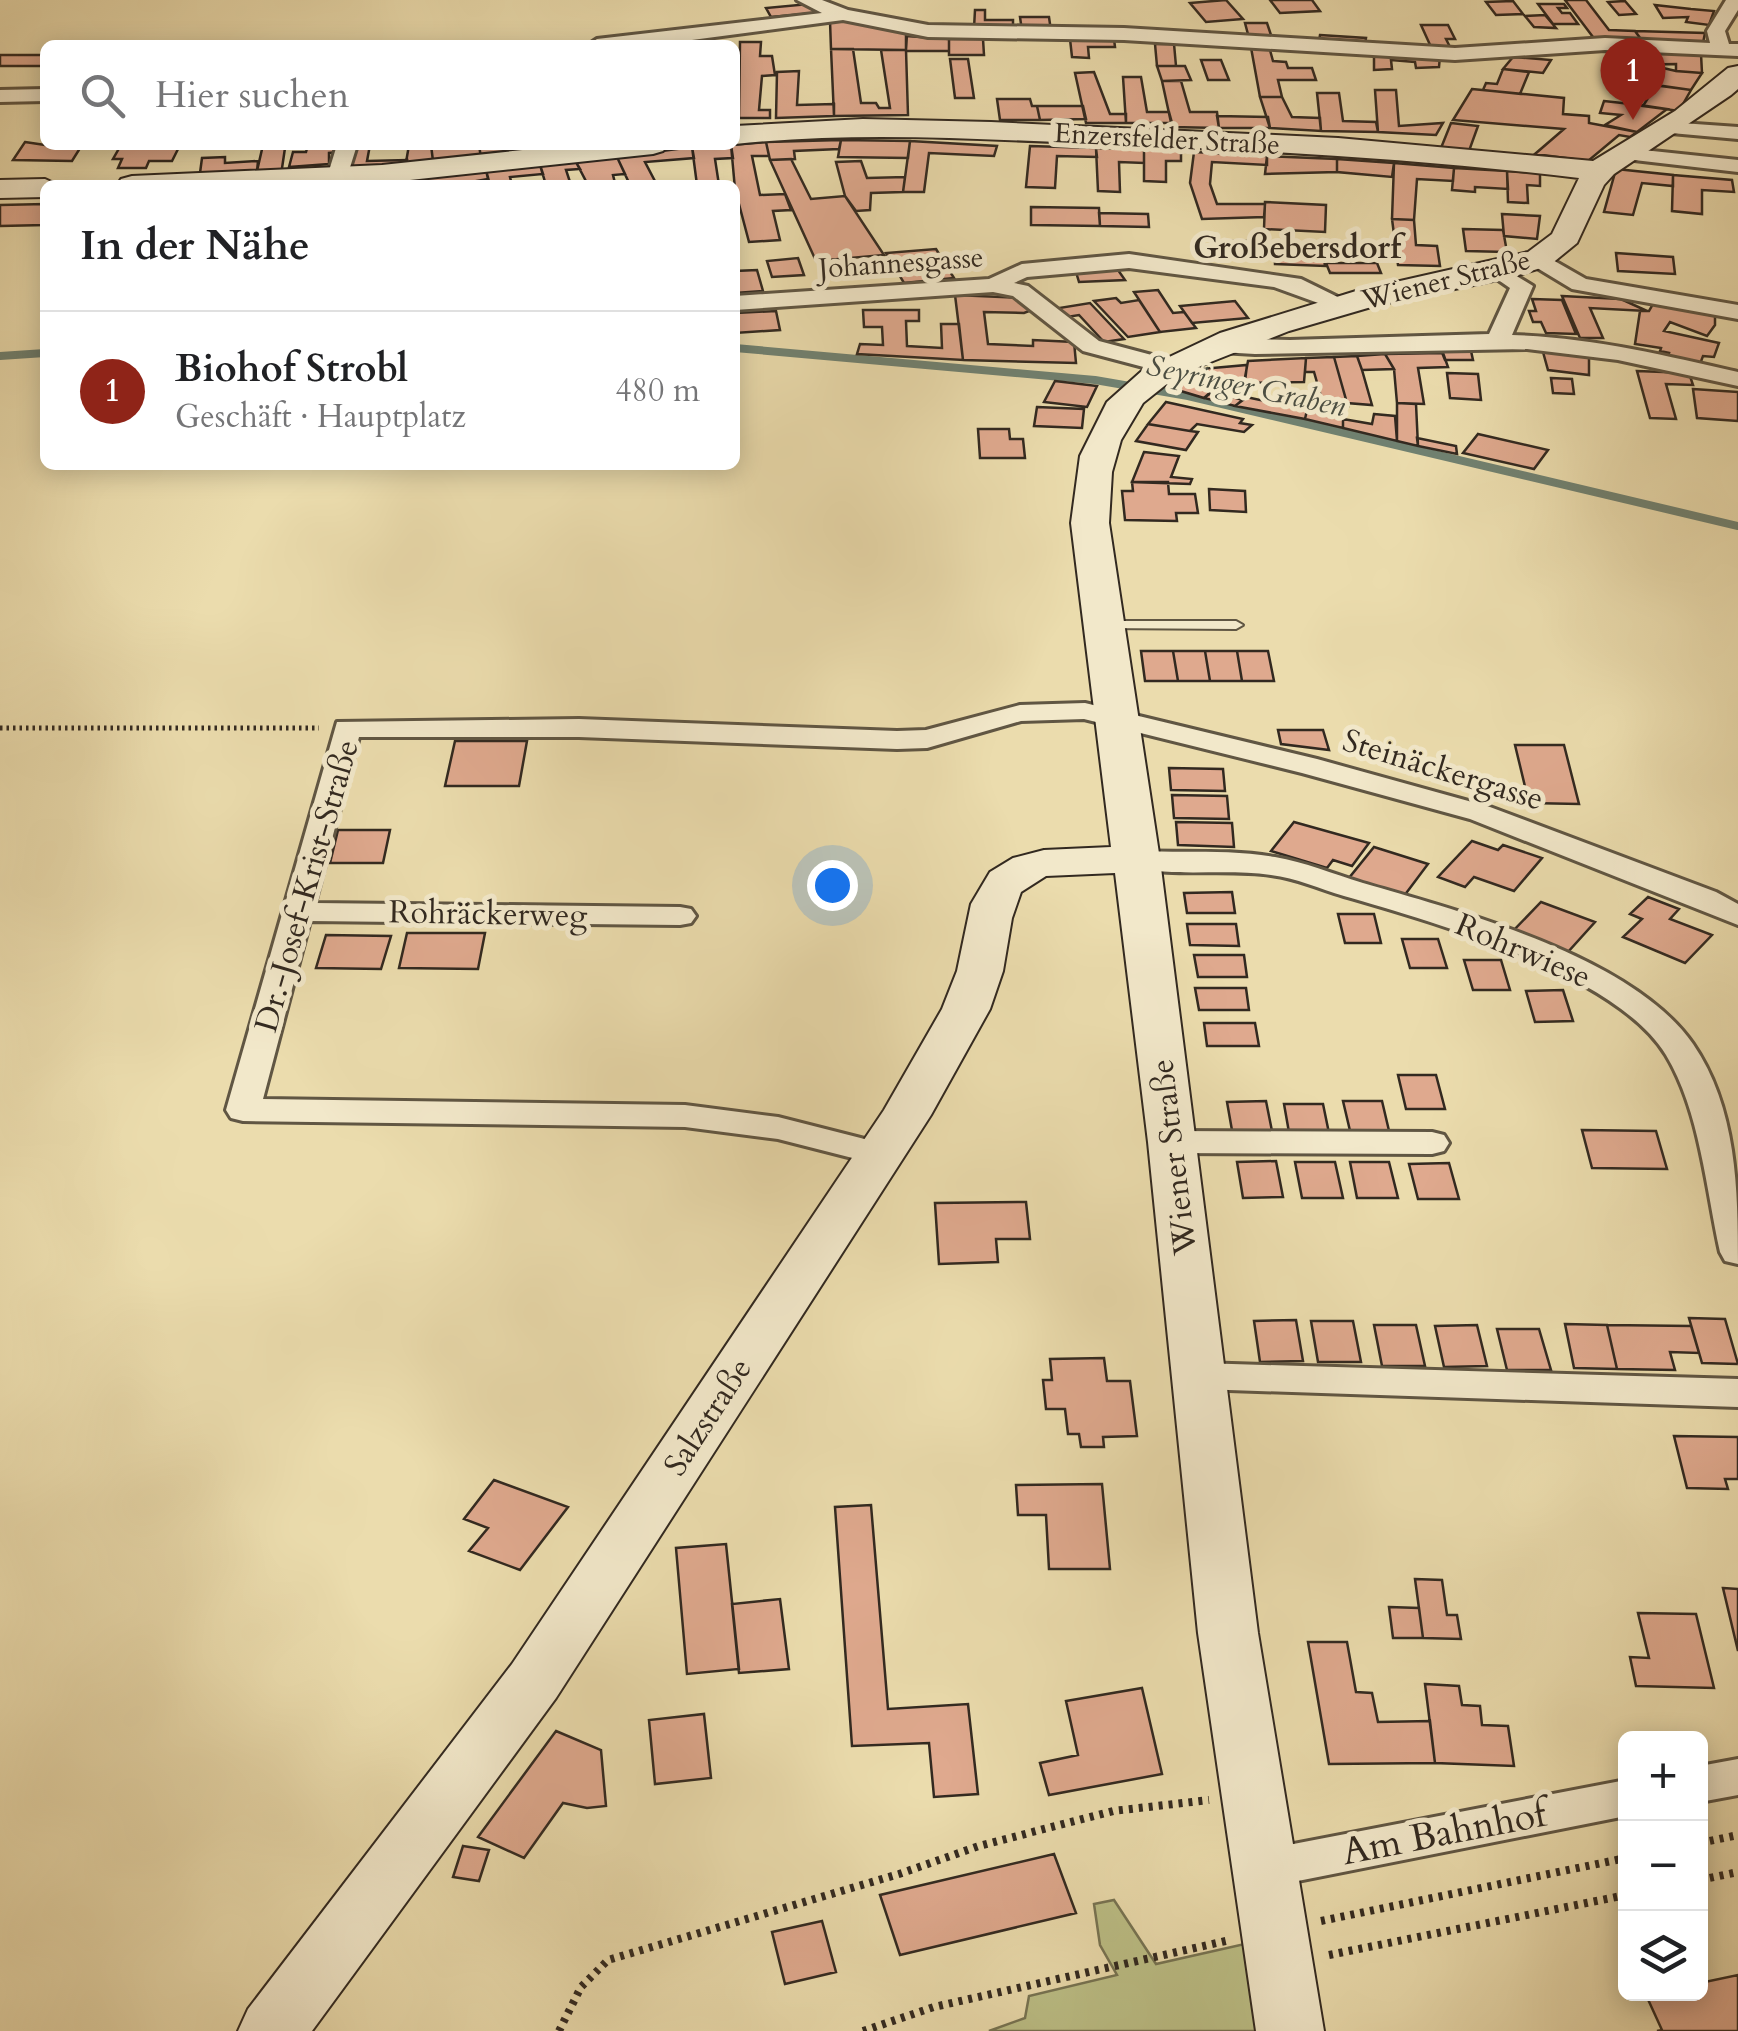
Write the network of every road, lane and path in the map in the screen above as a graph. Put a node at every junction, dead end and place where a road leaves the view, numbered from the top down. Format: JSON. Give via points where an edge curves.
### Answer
{"nodes":[{"id":1,"x":806,"y":0,"type":"edge"},
{"id":2,"x":1735,"y":0,"type":"edge"},
{"id":3,"x":843,"y":15,"type":"junction"},
{"id":4,"x":652,"y":40,"type":"edge"},
{"id":5,"x":1729,"y":48,"type":"edge"},
{"id":6,"x":1738,"y":74,"type":"edge"},
{"id":7,"x":40,"y":95,"type":"edge"},
{"id":8,"x":0,"y":96,"type":"edge"},
{"id":9,"x":1667,"y":128,"type":"junction"},
{"id":10,"x":1738,"y":133,"type":"edge"},
{"id":11,"x":740,"y":135,"type":"edge"},
{"id":12,"x":345,"y":150,"type":"edge"},
{"id":13,"x":604,"y":150,"type":"edge"},
{"id":14,"x":1611,"y":163,"type":"junction"},
{"id":15,"x":1738,"y":166,"type":"edge"},
{"id":16,"x":337,"y":177,"type":"junction"},
{"id":17,"x":304,"y":180,"type":"edge"},
{"id":18,"x":40,"y":188,"type":"edge"},
{"id":19,"x":0,"y":189,"type":"edge"},
{"id":20,"x":1518,"y":272,"type":"junction"},
{"id":21,"x":1580,"y":284,"type":"junction"},
{"id":22,"x":993,"y":285,"type":"junction"},
{"id":23,"x":740,"y":303,"type":"edge"},
{"id":24,"x":1343,"y":305,"type":"junction"},
{"id":25,"x":1738,"y":312,"type":"edge"},
{"id":26,"x":1498,"y":340,"type":"junction"},
{"id":27,"x":1221,"y":346,"type":"junction"},
{"id":28,"x":1153,"y":378,"type":"junction"},
{"id":29,"x":1738,"y":379,"type":"edge"},
{"id":30,"x":1106,"y":625,"type":"junction"},
{"id":31,"x":1236,"y":625,"type":"dead end"},
{"id":32,"x":1118,"y":722,"type":"junction"},
{"id":33,"x":0,"y":728,"type":"edge"},
{"id":34,"x":347,"y":728,"type":"junction"},
{"id":35,"x":1138,"y":860,"type":"junction"},
{"id":36,"x":297,"y":912,"type":"junction"},
{"id":37,"x":680,"y":916,"type":"dead end"},
{"id":38,"x":1738,"y":916,"type":"edge"},
{"id":39,"x":1173,"y":1142,"type":"junction"},
{"id":40,"x":1432,"y":1143,"type":"dead end"},
{"id":41,"x":880,"y":1154,"type":"junction"},
{"id":42,"x":1738,"y":1252,"type":"edge"},
{"id":43,"x":1200,"y":1376,"type":"junction"},
{"id":44,"x":1738,"y":1393,"type":"edge"},
{"id":45,"x":1738,"y":1776,"type":"edge"},
{"id":46,"x":1708,"y":1782,"type":"edge"},
{"id":47,"x":1250,"y":1796,"type":"junction"},
{"id":48,"x":1618,"y":1800,"type":"edge"},
{"id":49,"x":1738,"y":1835,"type":"edge"},
{"id":50,"x":1708,"y":1841,"type":"edge"},
{"id":51,"x":1262,"y":1868,"type":"junction"},
{"id":52,"x":1738,"y":1872,"type":"edge"},
{"id":53,"x":1708,"y":1878,"type":"edge"},
{"id":54,"x":1618,"y":1897,"type":"edge"},
{"id":55,"x":1279,"y":1966,"type":"junction"},
{"id":56,"x":272,"y":2031,"type":"edge"},
{"id":57,"x":559,"y":2031,"type":"edge"},
{"id":58,"x":1290,"y":2031,"type":"edge"}],
"edges":[{"from":1,"to":3,"type":"street"},
{"from":2,"to":5,"type":"street","via":[[1716,31]]},
{"from":3,"to":4,"type":"street"},
{"from":3,"to":5,"type":"street","via":[[928,30],[1455,54],[1605,44]]},
{"from":6,"to":9,"type":"street"},
{"from":7,"to":8,"type":"street"},
{"from":9,"to":10,"type":"street"},
{"from":9,"to":14,"type":"street"},
{"from":11,"to":14,"type":"street","name":"Enzersfelder Straße","via":[[868,128],[1065,134]]},
{"from":12,"to":16,"type":"street"},
{"from":13,"to":16,"type":"street"},
{"from":14,"to":15,"type":"street"},
{"from":14,"to":20,"type":"street","name":"Wiener Straße","via":[[1585,188],[1560,245]]},
{"from":16,"to":17,"type":"street"},
{"from":18,"to":19,"type":"street"},
{"from":20,"to":21,"type":"street"},
{"from":20,"to":21,"type":"street"},
{"from":20,"to":24,"type":"street","name":"Wiener Straße"},
{"from":20,"to":26,"type":"street"},
{"from":21,"to":25,"type":"street"},
{"from":22,"to":23,"type":"street","name":"Johannesgasse"},
{"from":22,"to":24,"type":"street","via":[[1022,271],[1128,261],[1274,280]]},
{"from":22,"to":28,"type":"street","name":"Johannesgasse","via":[[1020,291],[1091,346]]},
{"from":24,"to":27,"type":"street","name":"Wiener Straße"},
{"from":26,"to":27,"type":"street","name":"Wiener Straße","via":[[1280,350]]},
{"from":26,"to":29,"type":"street","name":"Wiener Straße","via":[[1625,353]]},
{"from":27,"to":28,"type":"street","name":"Wiener Straße"},
{"from":28,"to":30,"type":"street","name":"Wiener Straße","via":[[1106,432],[1096,459],[1090,523]]},
{"from":30,"to":31,"type":"lane"},
{"from":30,"to":32,"type":"street","name":"Wiener Straße"},
{"from":32,"to":34,"type":"street","name":"Dr.-Josef-Krist-Straße","via":[[1085,711],[1020,712],[927,739],[896,740],[579,728]]},
{"from":32,"to":35,"type":"street","name":"Wiener Straße"},
{"from":32,"to":38,"type":"street","name":"Steinäckergasse","via":[[1480,814]]},
{"from":33,"to":34,"type":"path"},
{"from":34,"to":36,"type":"street","name":"Dr.-Josef-Krist-Straße"},
{"from":35,"to":39,"type":"street","name":"Wiener Straße"},
{"from":35,"to":41,"type":"street","name":"Salzstraße","via":[[1043,865],[1005,883],[956,1032]]},
{"from":35,"to":42,"type":"street","name":"Rohrwiese","via":[[1270,865],[1415,908],[1540,955],[1639,1007],[1666,1031],[1696,1084]]},
{"from":36,"to":37,"type":"street","name":"Rohräckerweg"},
{"from":36,"to":41,"type":"street","name":"Dr.-Josef-Krist-Straße","via":[[243,1110],[685,1116],[778,1128]]},
{"from":39,"to":40,"type":"street"},
{"from":39,"to":43,"type":"street","name":"Wiener Straße"},
{"from":41,"to":56,"type":"street","name":"Salzstraße","via":[[534,1681]]},
{"from":43,"to":44,"type":"street"},
{"from":43,"to":47,"type":"street","name":"Wiener Straße"},
{"from":45,"to":46,"type":"street"},
{"from":47,"to":51,"type":"street","name":"Wiener Straße"},
{"from":47,"to":57,"type":"path","via":[[1112,1811],[608,1960],[580,1987]]},
{"from":48,"to":51,"type":"street","name":"Am Bahnhof"},
{"from":49,"to":50,"type":"path"},
{"from":51,"to":55,"type":"street","name":"Wiener Straße"},
{"from":52,"to":53,"type":"path"},
{"from":54,"to":55,"type":"path"},
{"from":55,"to":58,"type":"street","name":"Wiener Straße"}]}
